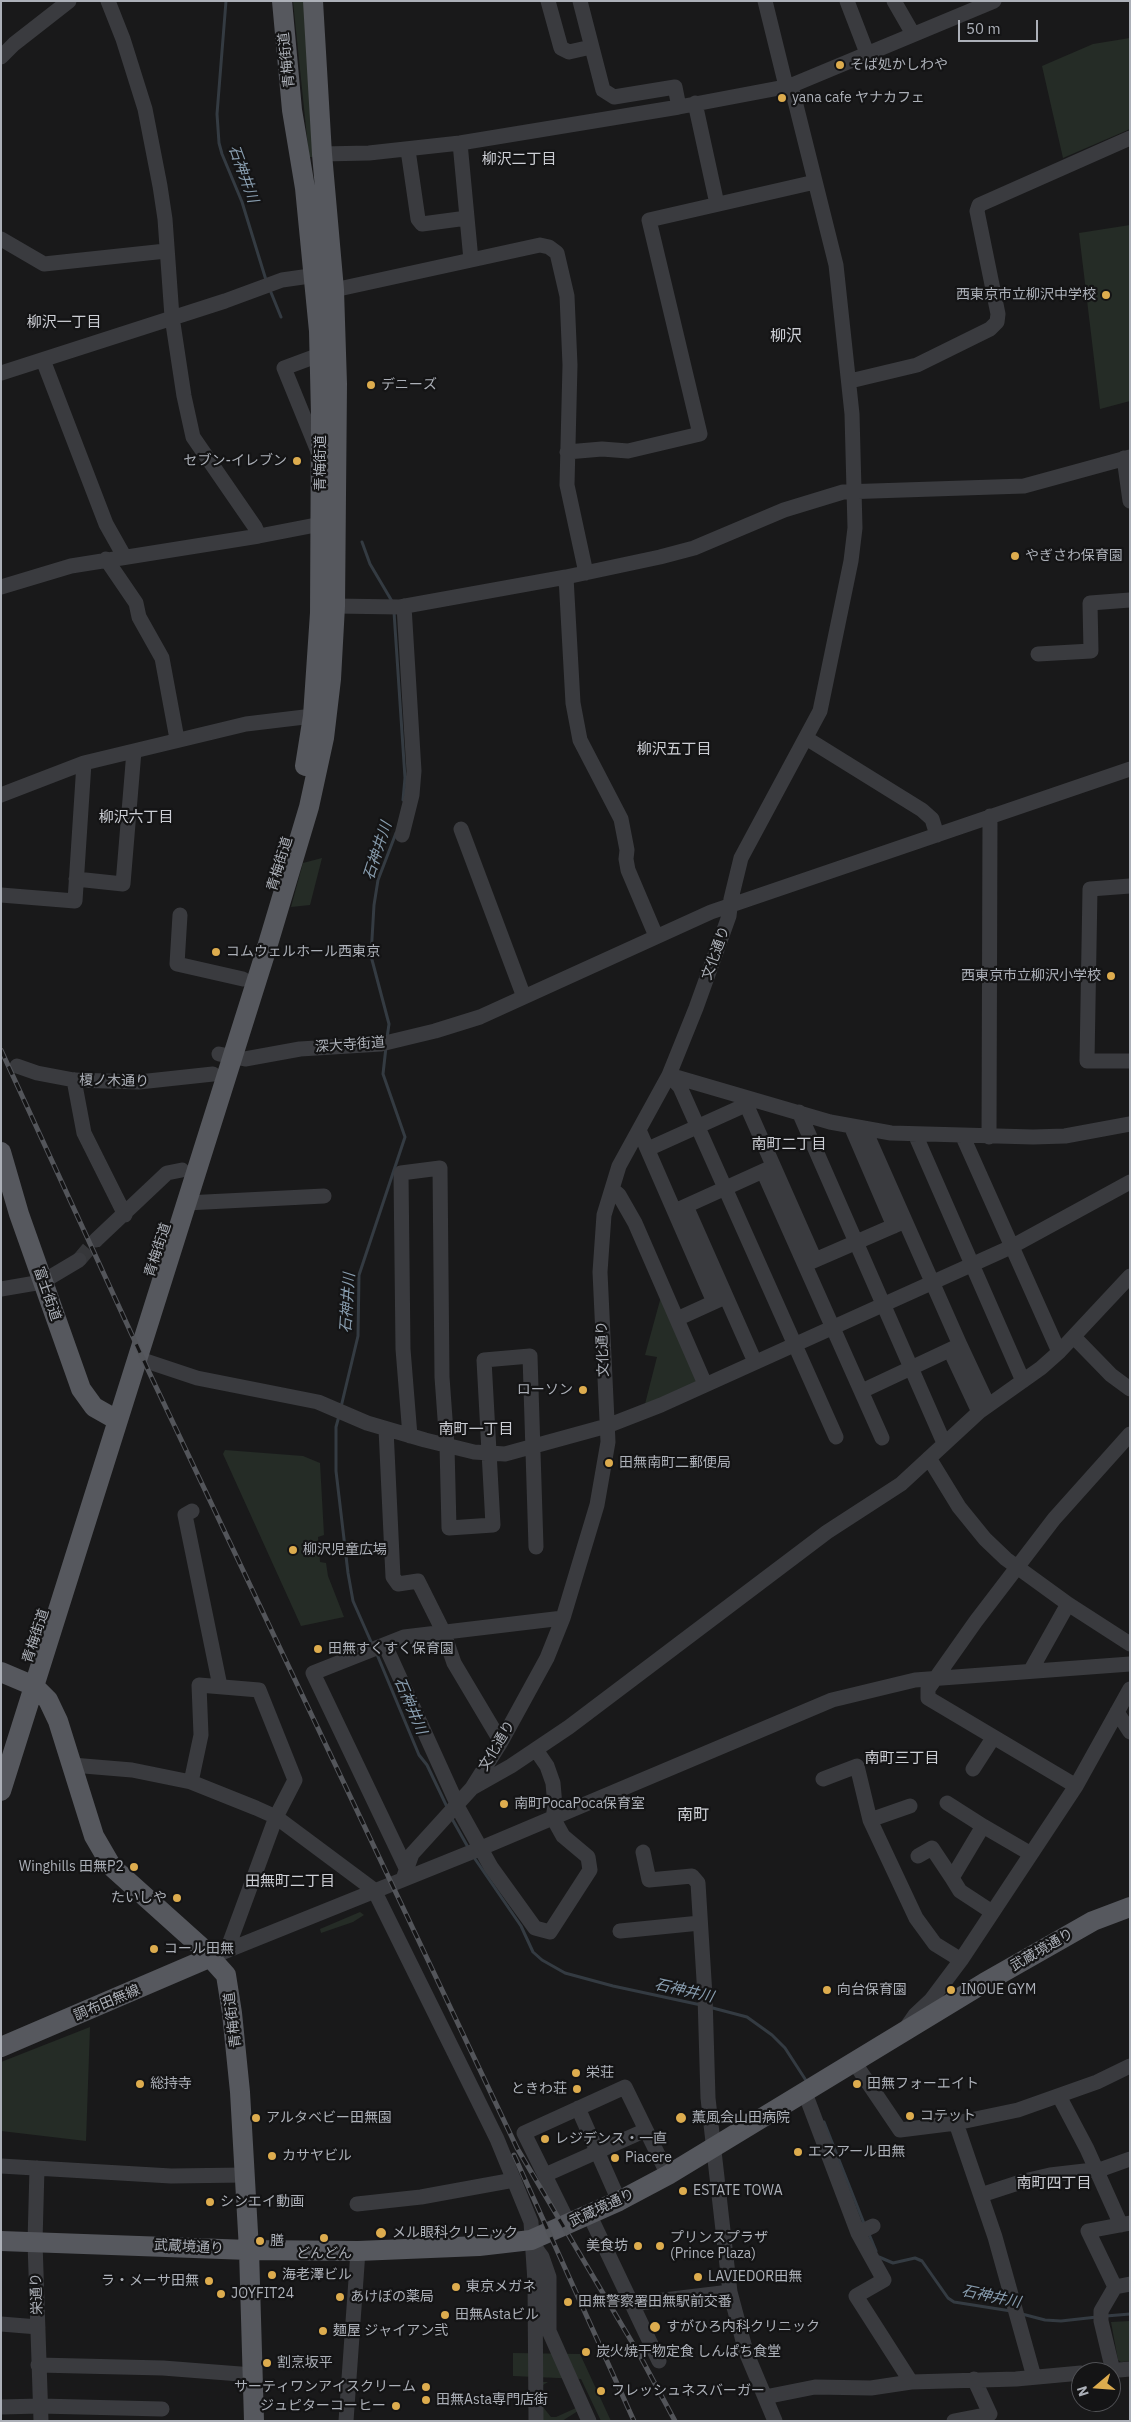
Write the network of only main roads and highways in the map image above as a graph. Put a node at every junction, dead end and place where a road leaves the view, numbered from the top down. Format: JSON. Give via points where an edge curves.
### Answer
{"nodes":[{"id":1,"x":282,"y":1,"type":"edge"},
{"id":2,"x":313,"y":1,"type":"edge"},
{"id":3,"x":327,"y":279,"type":"junction"},
{"id":4,"x":328,"y":524,"type":"junction"},
{"id":5,"x":225,"y":1056,"type":"junction"},
{"id":6,"x":1,"y":1152,"type":"edge"},
{"id":7,"x":111,"y":1417,"type":"junction"},
{"id":8,"x":1,"y":1672,"type":"edge"},
{"id":9,"x":28,"y":1683,"type":"junction"},
{"id":10,"x":1,"y":1747,"type":"edge"},
{"id":11,"x":1,"y":1791,"type":"edge"},
{"id":12,"x":1128,"y":1912,"type":"edge"},
{"id":13,"x":219,"y":1953,"type":"junction"},
{"id":14,"x":1,"y":2047,"type":"edge"},
{"id":15,"x":1,"y":2241,"type":"edge"},
{"id":16,"x":249,"y":2250,"type":"junction"},
{"id":17,"x":254,"y":2421,"type":"edge"}],
"edges":[{"from":1,"to":3,"type":"main road","name":"青梅街道","via":[[292,110],[305,188]]},
{"from":2,"to":3,"type":"main road","name":"青梅街道"},
{"from":3,"to":4,"type":"main road","name":"青梅街道","via":[[338,459]]},
{"from":3,"to":4,"type":"main road","name":"青梅街道","via":[[313,357]]},
{"from":4,"to":5,"type":"main road","name":"青梅街道","via":[[313,716],[300,797],[243,980]]},
{"from":4,"to":5,"type":"main road","name":"青梅街道","via":[[335,606],[324,738],[316,779]]},
{"from":5,"to":7,"type":"main road","name":"青梅街道","via":[[186,1203],[137,1358]]},
{"from":5,"to":7,"type":"main road","name":"青梅街道","via":[[213,1074],[182,1170]]},
{"from":6,"to":7,"type":"main road","name":"富士街道","via":[[42,1282],[82,1390],[94,1407]]},
{"from":7,"to":9,"type":"main road","name":"青梅街道"},
{"from":8,"to":9,"type":"main road"},
{"from":9,"to":10,"type":"main road"},
{"from":9,"to":11,"type":"main road"},
{"from":9,"to":13,"type":"main road","name":"青梅街道","via":[[48,1700],[58,1721],[94,1836],[112,1867]]},
{"from":12,"to":16,"type":"main road","name":"武蔵境通り","via":[[1093,1921],[904,2031],[668,2176],[531,2240],[478,2246],[358,2251]]},
{"from":13,"to":14,"type":"main road","name":"調布田無線"},
{"from":13,"to":16,"type":"main road","name":"青梅街道","via":[[229,1989],[240,2084]]},
{"from":15,"to":16,"type":"main road","name":"武蔵境通り"},
{"from":16,"to":17,"type":"main road","name":"青梅街道"}]}
